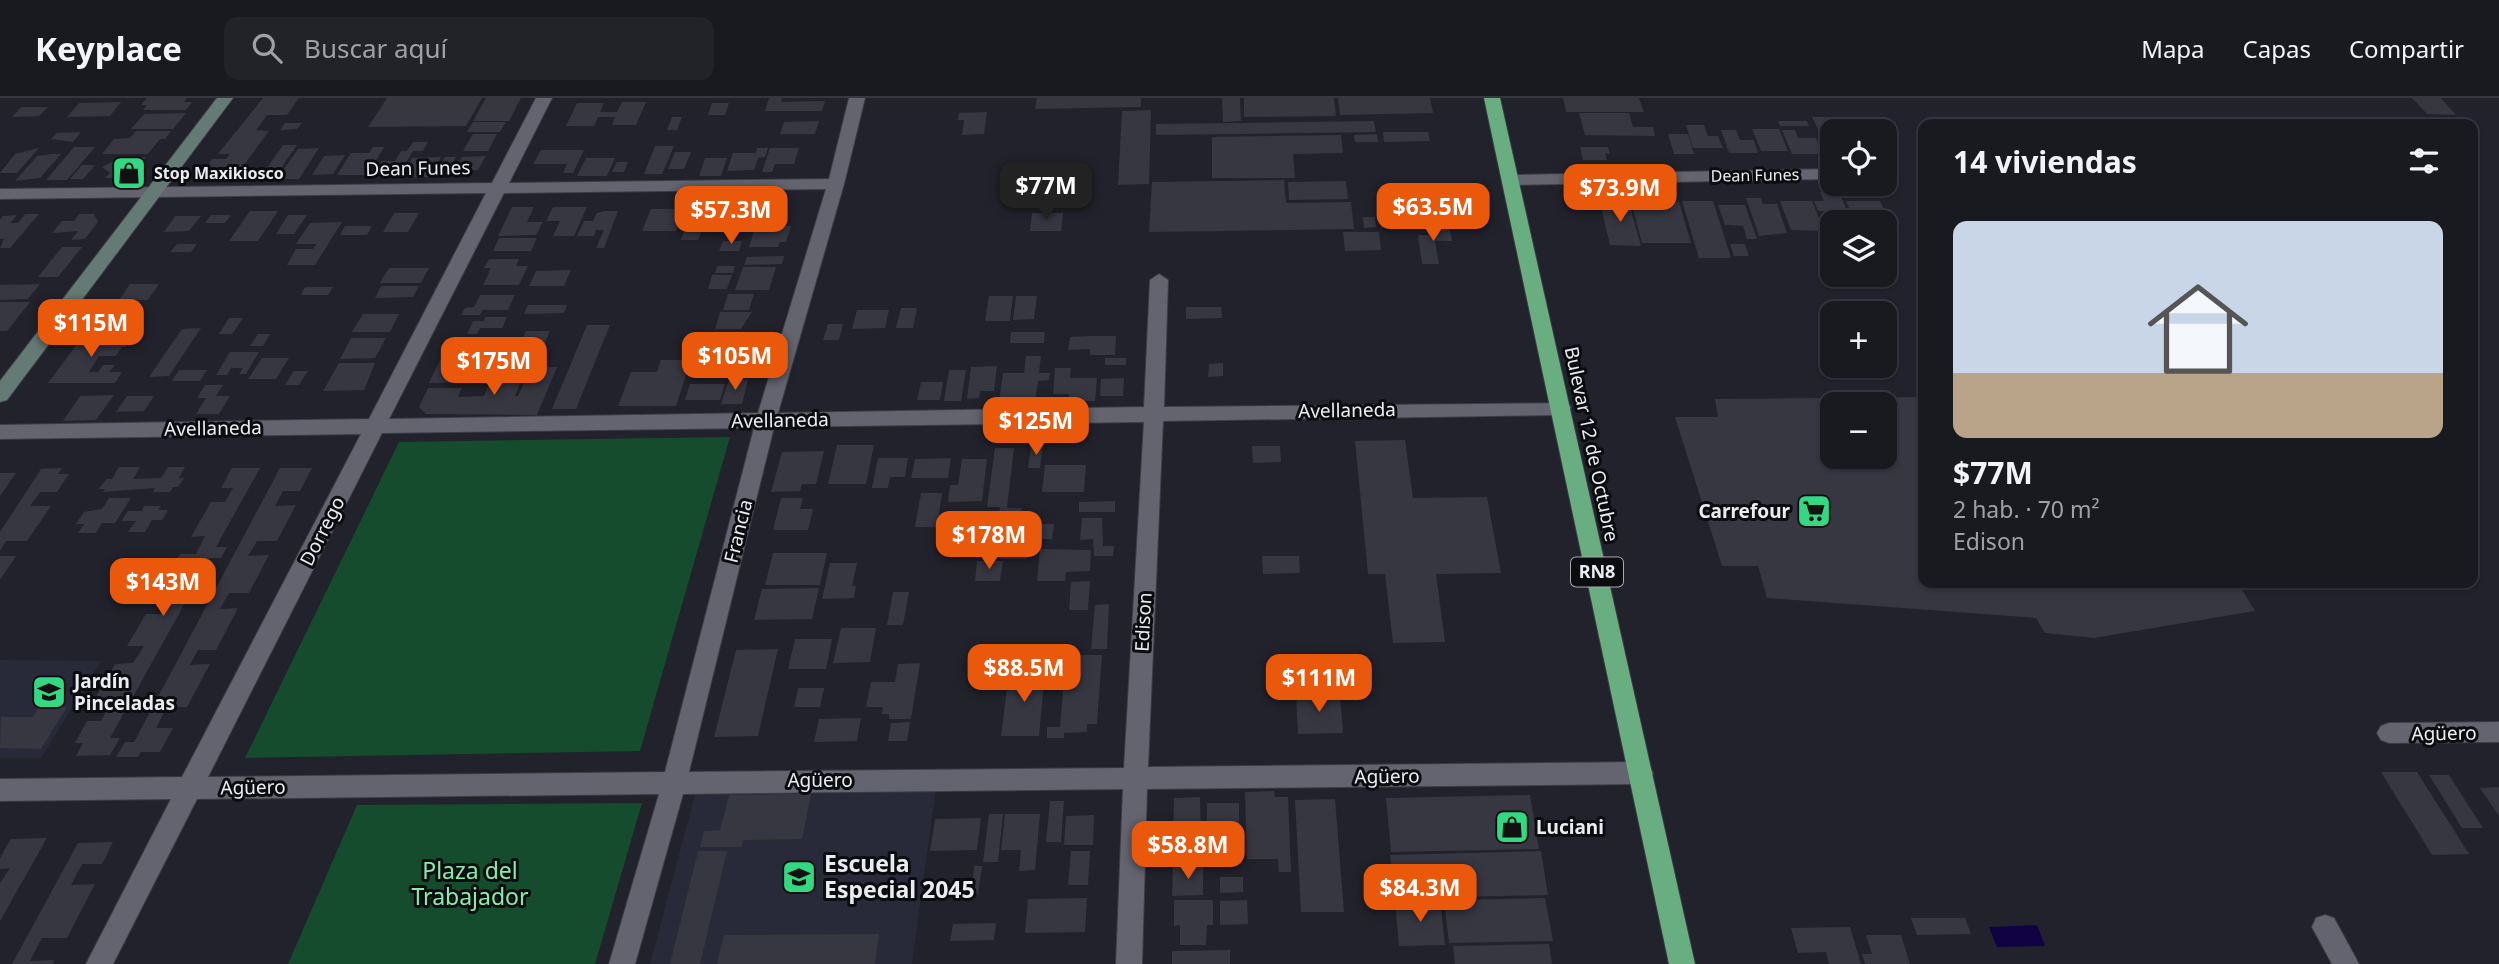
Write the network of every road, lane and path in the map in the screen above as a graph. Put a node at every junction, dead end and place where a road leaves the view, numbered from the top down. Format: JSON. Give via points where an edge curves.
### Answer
{"nodes":[{"id":1,"x":225,"y":98,"type":"edge"},
{"id":2,"x":544,"y":98,"type":"edge"},
{"id":3,"x":857,"y":98,"type":"edge"},
{"id":4,"x":1492,"y":98,"type":"edge"},
{"id":5,"x":1820,"y":174,"type":"edge"},
{"id":6,"x":1510,"y":180,"type":"junction"},
{"id":7,"x":836,"y":184,"type":"junction"},
{"id":8,"x":498,"y":188,"type":"junction"},
{"id":9,"x":153,"y":192,"type":"junction"},
{"id":10,"x":0,"y":194,"type":"edge"},
{"id":11,"x":1159,"y":280,"type":"dead end"},
{"id":12,"x":0,"y":396,"type":"edge"},
{"id":13,"x":1561,"y":408,"type":"junction"},
{"id":14,"x":1155,"y":412,"type":"junction"},
{"id":15,"x":766,"y":420,"type":"junction"},
{"id":16,"x":376,"y":426,"type":"junction"},
{"id":17,"x":0,"y":432,"type":"edge"},
{"id":18,"x":2499,"y":732,"type":"edge"},
{"id":19,"x":2389,"y":733,"type":"dead end"},
{"id":20,"x":1641,"y":773,"type":"junction"},
{"id":21,"x":1133,"y":778,"type":"junction"},
{"id":22,"x":675,"y":781,"type":"junction"},
{"id":23,"x":190,"y":788,"type":"junction"},
{"id":24,"x":0,"y":790,"type":"edge"},
{"id":25,"x":2325,"y":927,"type":"dead end"},
{"id":26,"x":99,"y":964,"type":"edge"},
{"id":27,"x":622,"y":964,"type":"edge"},
{"id":28,"x":1129,"y":964,"type":"edge"},
{"id":29,"x":1682,"y":964,"type":"edge"},
{"id":30,"x":2346,"y":964,"type":"edge"}],
"edges":[{"from":1,"to":9,"type":"main road"},
{"from":2,"to":8,"type":"street","name":"Dorrego"},
{"from":3,"to":7,"type":"street","name":"Francia"},
{"from":4,"to":6,"type":"highway","name":"Bulevar 12 de Octubre","number":"RN8"},
{"from":5,"to":6,"type":"street","name":"Dean Funes"},
{"from":6,"to":13,"type":"highway","name":"Bulevar 12 de Octubre","number":"RN8"},
{"from":7,"to":8,"type":"street","name":"Dean Funes"},
{"from":7,"to":15,"type":"street","name":"Francia"},
{"from":8,"to":9,"type":"street","name":"Dean Funes"},
{"from":8,"to":16,"type":"street","name":"Dorrego"},
{"from":9,"to":10,"type":"street","name":"Dean Funes"},
{"from":9,"to":12,"type":"main road"},
{"from":11,"to":14,"type":"street","name":"Edison"},
{"from":13,"to":14,"type":"street","name":"Avellaneda"},
{"from":13,"to":20,"type":"highway","name":"Bulevar 12 de Octubre","number":"RN8"},
{"from":14,"to":15,"type":"street","name":"Avellaneda"},
{"from":14,"to":21,"type":"street","name":"Edison"},
{"from":15,"to":16,"type":"street","name":"Avellaneda"},
{"from":15,"to":22,"type":"street","name":"Francia"},
{"from":16,"to":17,"type":"street","name":"Avellaneda"},
{"from":16,"to":23,"type":"street","name":"Dorrego"},
{"from":18,"to":19,"type":"street","name":"Agüero"},
{"from":20,"to":21,"type":"street","name":"Agüero"},
{"from":20,"to":29,"type":"highway","name":"Bulevar 12 de Octubre","number":"RN8"},
{"from":21,"to":22,"type":"street","name":"Agüero"},
{"from":21,"to":28,"type":"street","name":"Edison"},
{"from":22,"to":23,"type":"street","name":"Agüero"},
{"from":22,"to":27,"type":"street","name":"Francia"},
{"from":23,"to":24,"type":"street","name":"Agüero"},
{"from":23,"to":26,"type":"street","name":"Dorrego"},
{"from":25,"to":30,"type":"street"}]}
